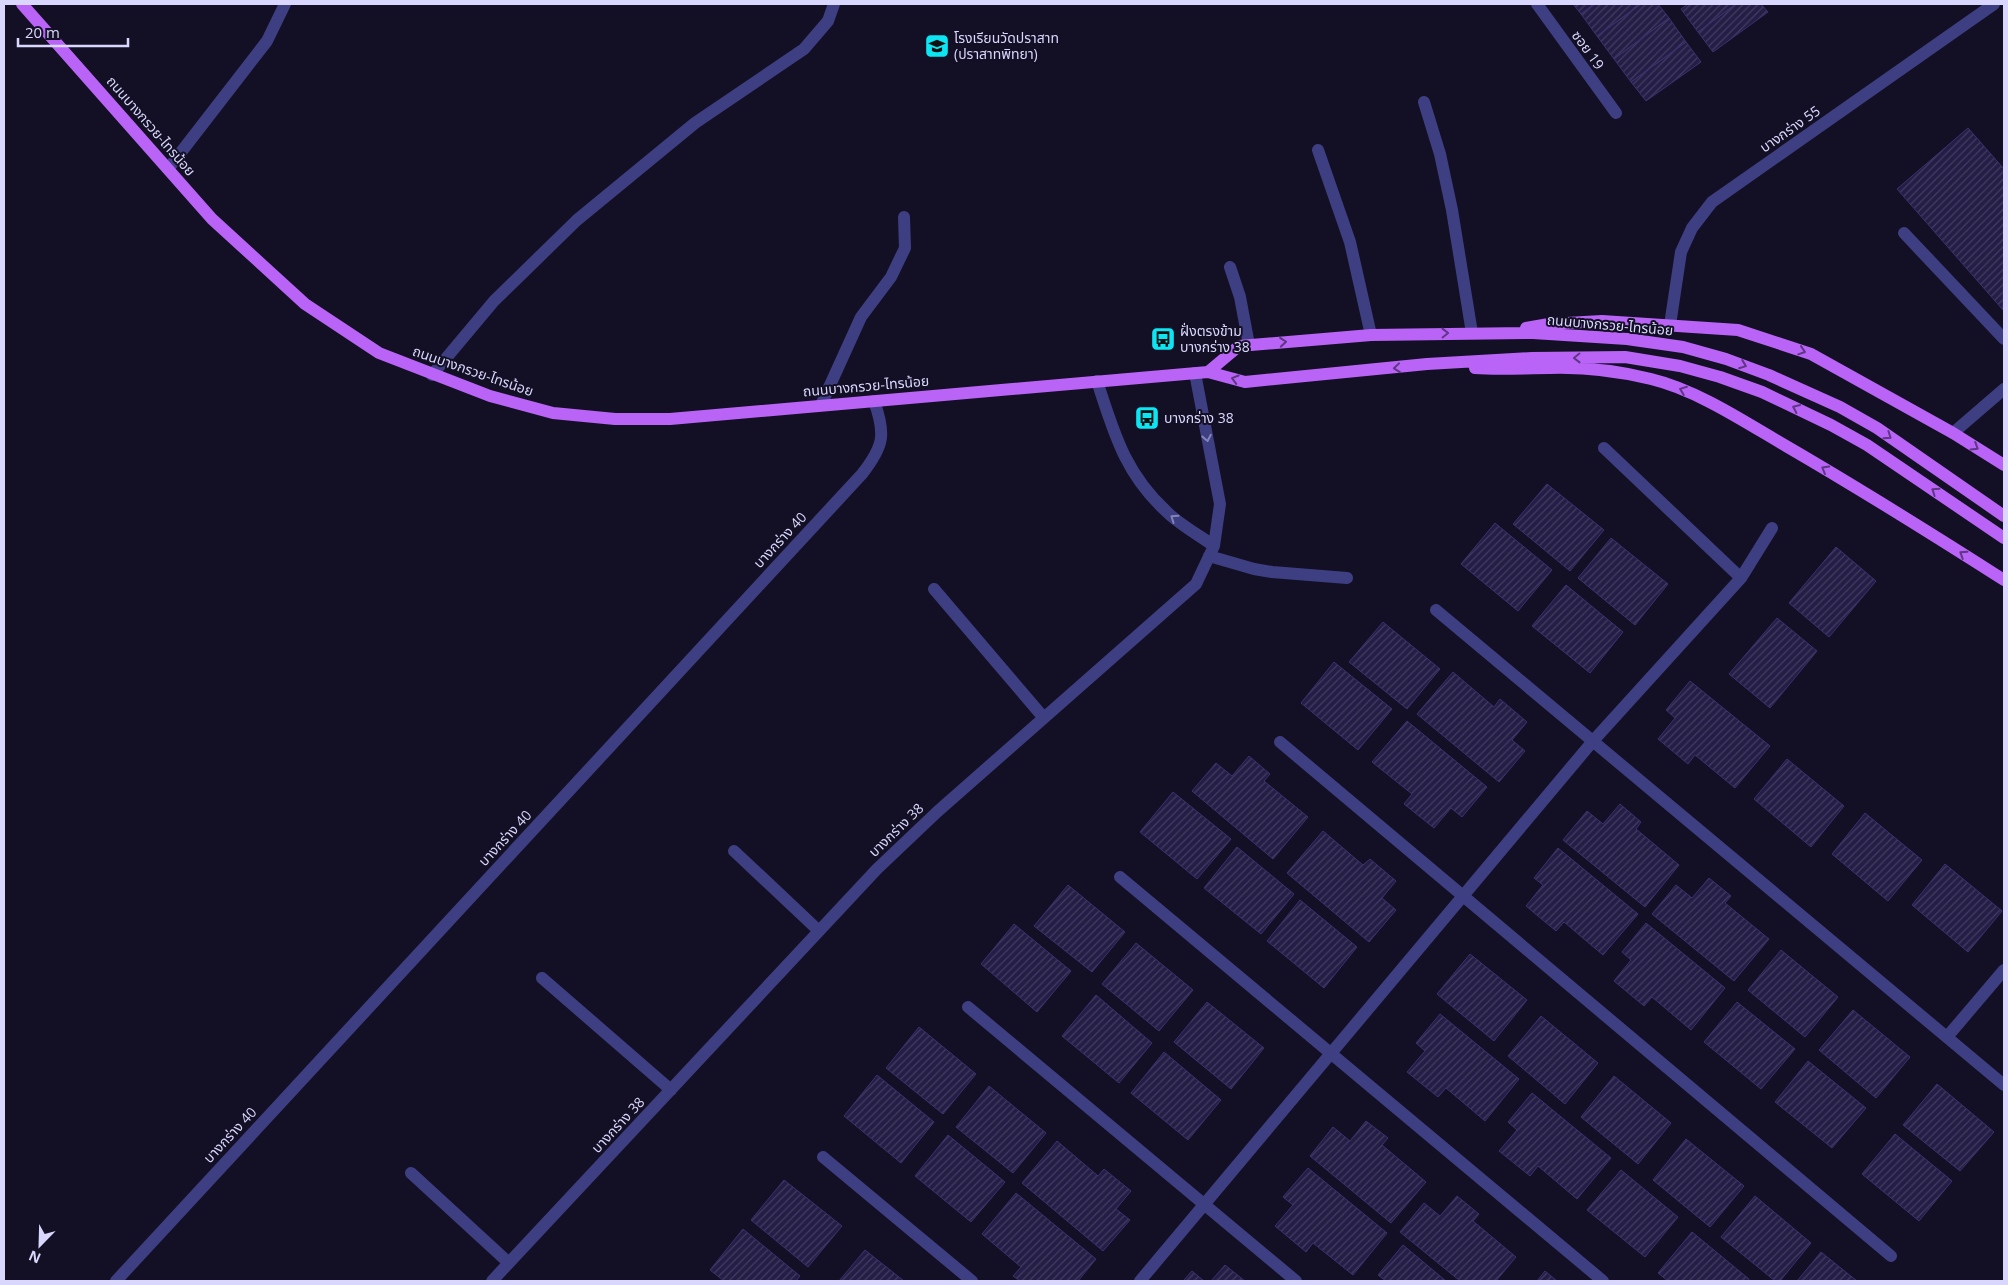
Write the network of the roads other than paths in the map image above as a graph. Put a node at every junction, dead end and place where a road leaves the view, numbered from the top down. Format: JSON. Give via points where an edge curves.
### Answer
{"nodes":[{"id":1,"x":22,"y":4,"type":"edge"},
{"id":2,"x":285,"y":4,"type":"edge"},
{"id":3,"x":834,"y":4,"type":"edge"},
{"id":4,"x":1537,"y":4,"type":"edge"},
{"id":5,"x":1994,"y":4,"type":"edge"},
{"id":6,"x":1424,"y":102,"type":"dead end"},
{"id":7,"x":1616,"y":113,"type":"dead end"},
{"id":8,"x":1318,"y":150,"type":"dead end"},
{"id":9,"x":168,"y":169,"type":"junction"},
{"id":10,"x":904,"y":217,"type":"dead end"},
{"id":11,"x":1904,"y":234,"type":"dead end"},
{"id":12,"x":1230,"y":267,"type":"dead end"},
{"id":13,"x":1670,"y":325,"type":"junction"},
{"id":14,"x":1498,"y":332,"type":"junction"},
{"id":15,"x":1472,"y":333,"type":"junction"},
{"id":16,"x":1371,"y":335,"type":"junction"},
{"id":17,"x":2004,"y":340,"type":"edge"},
{"id":18,"x":1249,"y":345,"type":"junction"},
{"id":19,"x":1427,"y":364,"type":"junction"},
{"id":20,"x":1202,"y":372,"type":"junction"},
{"id":21,"x":432,"y":375,"type":"junction"},
{"id":22,"x":1097,"y":381,"type":"junction"},
{"id":23,"x":2004,"y":389,"type":"edge"},
{"id":24,"x":874,"y":400,"type":"junction"},
{"id":25,"x":821,"y":405,"type":"junction"},
{"id":26,"x":1953,"y":433,"type":"junction"},
{"id":27,"x":1604,"y":448,"type":"dead end"},
{"id":28,"x":2004,"y":465,"type":"edge"},
{"id":29,"x":2004,"y":516,"type":"edge"},
{"id":30,"x":1772,"y":528,"type":"dead end"},
{"id":31,"x":2004,"y":538,"type":"edge"},
{"id":32,"x":1211,"y":551,"type":"junction"},
{"id":33,"x":1347,"y":578,"type":"dead end"},
{"id":34,"x":1741,"y":578,"type":"junction"},
{"id":35,"x":2004,"y":580,"type":"edge"},
{"id":36,"x":934,"y":589,"type":"dead end"},
{"id":37,"x":1436,"y":610,"type":"dead end"},
{"id":38,"x":1044,"y":718,"type":"junction"},
{"id":39,"x":1593,"y":741,"type":"junction"},
{"id":40,"x":1280,"y":742,"type":"dead end"},
{"id":41,"x":734,"y":850,"type":"dead end"},
{"id":42,"x":1120,"y":877,"type":"dead end"},
{"id":43,"x":1464,"y":896,"type":"junction"},
{"id":44,"x":819,"y":931,"type":"junction"},
{"id":45,"x":2004,"y":970,"type":"edge"},
{"id":46,"x":542,"y":978,"type":"dead end"},
{"id":47,"x":968,"y":1006,"type":"dead end"},
{"id":48,"x":1947,"y":1037,"type":"junction"},
{"id":49,"x":1331,"y":1054,"type":"junction"},
{"id":50,"x":2004,"y":1086,"type":"edge"},
{"id":51,"x":671,"y":1090,"type":"junction"},
{"id":52,"x":822,"y":1157,"type":"dead end"},
{"id":53,"x":411,"y":1173,"type":"dead end"},
{"id":54,"x":1204,"y":1205,"type":"junction"},
{"id":55,"x":1891,"y":1256,"type":"dead end"},
{"id":56,"x":509,"y":1263,"type":"junction"},
{"id":57,"x":116,"y":1281,"type":"edge"},
{"id":58,"x":492,"y":1281,"type":"edge"},
{"id":59,"x":972,"y":1281,"type":"edge"},
{"id":60,"x":1140,"y":1281,"type":"edge"},
{"id":61,"x":1296,"y":1281,"type":"edge"},
{"id":62,"x":1603,"y":1281,"type":"edge"}],
"edges":[{"from":1,"to":9,"type":"main road","name":"ถนนบางกรวย-ไทรน้อย"},
{"from":2,"to":9,"type":"street","via":[[268,41]]},
{"from":3,"to":21,"type":"street","via":[[828,21],[804,49],[695,124],[577,220],[494,301]]},
{"from":4,"to":7,"type":"street","name":"ซอย 19"},
{"from":5,"to":13,"type":"street","name":"บางกร่าง 55","via":[[1712,202],[1692,228],[1681,252]]},
{"from":6,"to":15,"type":"street","via":[[1452,210]]},
{"from":8,"to":16,"type":"street","via":[[1350,242]]},
{"from":9,"to":21,"type":"main road","name":"ถนนบางกรวย-ไทรน้อย","via":[[212,219],[305,304],[378,352]]},
{"from":10,"to":25,"type":"street","via":[[905,248],[891,277],[860,318]]},
{"from":11,"to":17,"type":"street"},
{"from":12,"to":18,"type":"street","via":[[1240,297]]},
{"from":13,"to":14,"type":"main road","via":[[1602,321],[1549,324]]},
{"from":13,"to":26,"type":"main road","one_way":true,"via":[[1738,330],[1811,354]]},
{"from":14,"to":15,"type":"main road","name":"ถนนบางกรวย-ไทรน้อย"},
{"from":14,"to":29,"type":"main road","name":"ถนนบางกรวย-ไทรน้อย","one_way":true,"via":[[1627,339],[1683,347],[1726,358],[1769,375],[1877,428]]},
{"from":16,"to":15,"type":"main road","name":"ถนนบางกรวย-ไทรน้อย","one_way":true},
{"from":18,"to":16,"type":"main road","name":"ถนนบางกรวย-ไทรน้อย","one_way":true},
{"from":18,"to":20,"type":"main road","name":"ถนนบางกรวย-ไทรน้อย","via":[[1239,346]]},
{"from":19,"to":20,"type":"main road","name":"ถนนบางกรวย-ไทรน้อย","one_way":true,"via":[[1245,382]]},
{"from":31,"to":19,"type":"main road","name":"ถนนบางกรวย-ไทรน้อย","one_way":true,"via":[[1867,445],[1762,392],[1720,377],[1680,366],[1625,357]]},
{"from":35,"to":19,"type":"main road","one_way":true,"via":[[1895,510],[1749,424],[1680,389],[1615,371],[1497,370]]},
{"from":20,"to":22,"type":"main road","name":"ถนนบางกรวย-ไทรน้อย"},
{"from":20,"to":32,"type":"street","name":"บางกร่าง 38","one_way":true,"via":[[1220,504]]},
{"from":21,"to":25,"type":"main road","name":"ถนนบางกรวย-ไทรน้อย","via":[[490,396],[553,413],[615,419],[670,420]]},
{"from":22,"to":24,"type":"main road","name":"ถนนบางกรวย-ไทรน้อย"},
{"from":32,"to":22,"type":"street","one_way":true,"via":[[1140,484],[1121,453]]},
{"from":23,"to":26,"type":"street"},
{"from":24,"to":25,"type":"main road","name":"ถนนบางกรวย-ไทรน้อย"},
{"from":24,"to":57,"type":"street","name":"บางกร่าง 40","via":[[882,430],[881,445],[862,474]]},
{"from":26,"to":28,"type":"main road","one_way":true},
{"from":27,"to":34,"type":"street"},
{"from":30,"to":34,"type":"street"},
{"from":32,"to":33,"type":"street","via":[[1263,571]]},
{"from":32,"to":38,"type":"street","name":"บางกร่าง 38","via":[[1196,584]]},
{"from":34,"to":39,"type":"street"},
{"from":36,"to":38,"type":"street"},
{"from":37,"to":39,"type":"street"},
{"from":38,"to":44,"type":"street","name":"บางกร่าง 38","via":[[937,812]]},
{"from":39,"to":43,"type":"street"},
{"from":39,"to":48,"type":"street"},
{"from":40,"to":43,"type":"street"},
{"from":41,"to":44,"type":"street"},
{"from":42,"to":49,"type":"street"},
{"from":43,"to":49,"type":"street"},
{"from":43,"to":55,"type":"street"},
{"from":44,"to":51,"type":"street","name":"บางกร่าง 38"},
{"from":45,"to":48,"type":"street"},
{"from":46,"to":51,"type":"street"},
{"from":47,"to":54,"type":"street"},
{"from":48,"to":50,"type":"street"},
{"from":49,"to":54,"type":"street"},
{"from":49,"to":62,"type":"street"},
{"from":51,"to":56,"type":"street","name":"บางกร่าง 38"},
{"from":52,"to":59,"type":"street"},
{"from":53,"to":56,"type":"street"},
{"from":54,"to":60,"type":"street"},
{"from":54,"to":61,"type":"street"},
{"from":56,"to":58,"type":"street","name":"บางกร่าง 38"}]}
